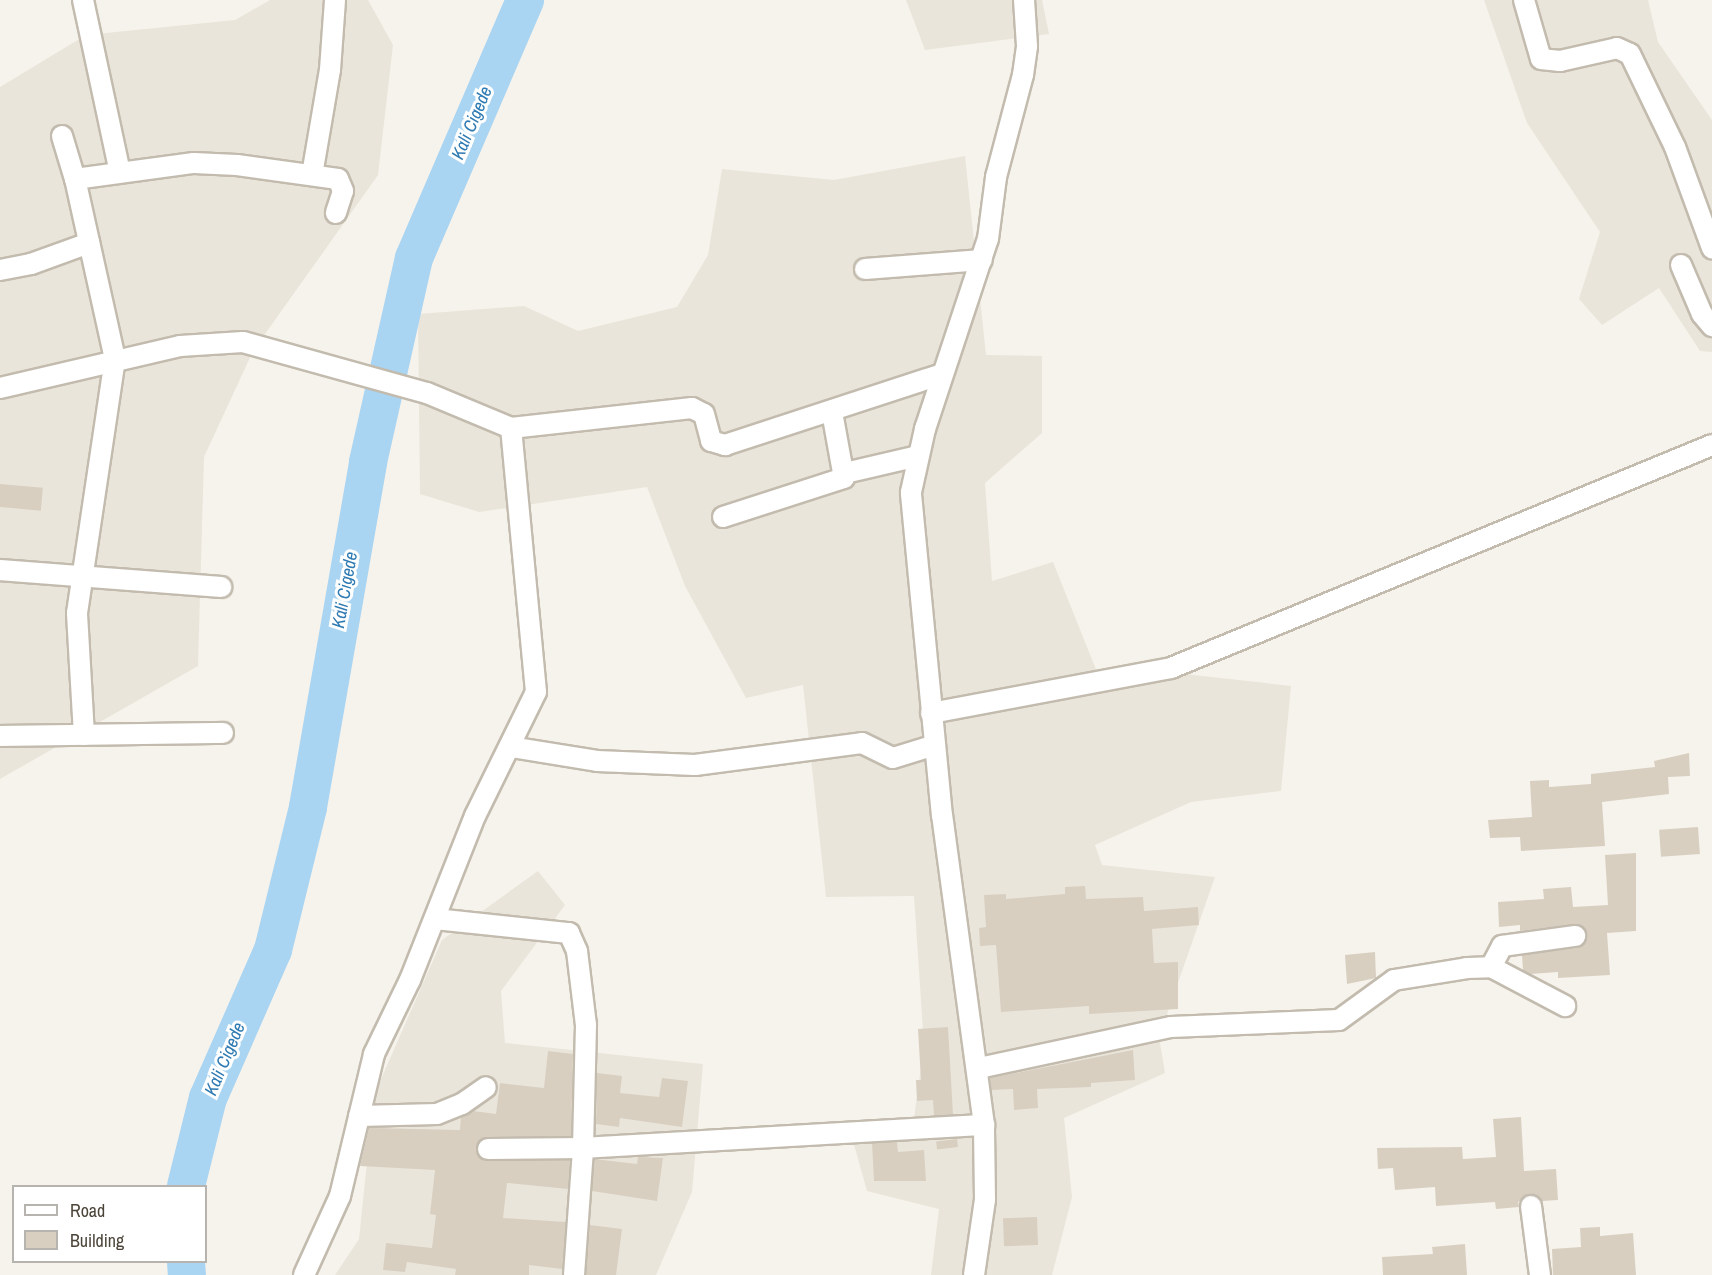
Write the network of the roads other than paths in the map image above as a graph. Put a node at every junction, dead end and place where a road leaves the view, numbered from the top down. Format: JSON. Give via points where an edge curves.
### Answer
{"nodes":[{"id":1,"x":83,"y":0,"type":"edge"},
{"id":2,"x":335,"y":0,"type":"edge"},
{"id":3,"x":1024,"y":0,"type":"edge"},
{"id":4,"x":1524,"y":0,"type":"edge"},
{"id":5,"x":62,"y":136,"type":"dead end"},
{"id":6,"x":120,"y":172,"type":"junction"},
{"id":7,"x":312,"y":175,"type":"junction"},
{"id":8,"x":75,"y":178,"type":"junction"},
{"id":9,"x":336,"y":213,"type":"dead end"},
{"id":10,"x":89,"y":243,"type":"junction"},
{"id":11,"x":1712,"y":248,"type":"edge"},
{"id":12,"x":982,"y":260,"type":"junction"},
{"id":13,"x":1681,"y":265,"type":"dead end"},
{"id":14,"x":865,"y":269,"type":"dead end"},
{"id":15,"x":0,"y":270,"type":"edge"},
{"id":16,"x":1712,"y":326,"type":"edge"},
{"id":17,"x":115,"y":359,"type":"junction"},
{"id":18,"x":942,"y":374,"type":"junction"},
{"id":19,"x":0,"y":388,"type":"edge"},
{"id":20,"x":832,"y":412,"type":"junction"},
{"id":21,"x":511,"y":428,"type":"junction"},
{"id":22,"x":1712,"y":445,"type":"edge"},
{"id":23,"x":918,"y":456,"type":"junction"},
{"id":24,"x":845,"y":473,"type":"junction"},
{"id":25,"x":723,"y":517,"type":"dead end"},
{"id":26,"x":0,"y":570,"type":"edge"},
{"id":27,"x":83,"y":579,"type":"junction"},
{"id":28,"x":221,"y":587,"type":"dead end"},
{"id":29,"x":930,"y":713,"type":"junction"},
{"id":30,"x":223,"y":733,"type":"dead end"},
{"id":31,"x":84,"y":735,"type":"junction"},
{"id":32,"x":0,"y":736,"type":"edge"},
{"id":33,"x":934,"y":745,"type":"junction"},
{"id":34,"x":511,"y":747,"type":"junction"},
{"id":35,"x":435,"y":919,"type":"junction"},
{"id":36,"x":1575,"y":936,"type":"dead end"},
{"id":37,"x":1491,"y":968,"type":"junction"},
{"id":38,"x":1565,"y":1006,"type":"dead end"},
{"id":39,"x":979,"y":1068,"type":"junction"},
{"id":40,"x":486,"y":1087,"type":"dead end"},
{"id":41,"x":359,"y":1116,"type":"junction"},
{"id":42,"x":984,"y":1125,"type":"junction"},
{"id":43,"x":583,"y":1148,"type":"junction"},
{"id":44,"x":488,"y":1149,"type":"dead end"},
{"id":45,"x":1531,"y":1206,"type":"dead end"},
{"id":46,"x":304,"y":1275,"type":"edge"},
{"id":47,"x":574,"y":1275,"type":"edge"},
{"id":48,"x":974,"y":1275,"type":"edge"},
{"id":49,"x":1540,"y":1275,"type":"edge"}],
"edges":[{"from":1,"to":6,"type":"street"},
{"from":2,"to":7,"type":"street","via":[[330,70]]},
{"from":3,"to":12,"type":"street","via":[[1027,46],[1023,75],[996,177]]},
{"from":4,"to":11,"type":"street","via":[[1541,59],[1560,61],[1617,48],[1630,54],[1676,147]]},
{"from":5,"to":8,"type":"street"},
{"from":6,"to":7,"type":"street","via":[[194,163]]},
{"from":6,"to":8,"type":"street"},
{"from":7,"to":9,"type":"street","via":[[341,182]]},
{"from":8,"to":10,"type":"street"},
{"from":10,"to":15,"type":"street","via":[[31,264]]},
{"from":10,"to":17,"type":"street"},
{"from":12,"to":14,"type":"street"},
{"from":12,"to":18,"type":"street"},
{"from":13,"to":16,"type":"street","via":[[1702,314]]},
{"from":17,"to":19,"type":"street"},
{"from":17,"to":21,"type":"street","via":[[180,346],[243,342],[427,393]]},
{"from":17,"to":27,"type":"street"},
{"from":18,"to":20,"type":"street"},
{"from":18,"to":23,"type":"street"},
{"from":20,"to":21,"type":"street","via":[[725,445],[711,441],[704,414],[692,408]]},
{"from":20,"to":24,"type":"street"},
{"from":21,"to":34,"type":"street","via":[[537,681],[533,701]]},
{"from":22,"to":29,"type":"street","via":[[1171,668]]},
{"from":23,"to":24,"type":"street"},
{"from":23,"to":29,"type":"street","via":[[911,492]]},
{"from":24,"to":25,"type":"street","via":[[839,481]]},
{"from":26,"to":27,"type":"street","via":[[48,571]]},
{"from":27,"to":28,"type":"street"},
{"from":27,"to":31,"type":"street","via":[[76,626]]},
{"from":29,"to":33,"type":"street"},
{"from":30,"to":31,"type":"street"},
{"from":31,"to":32,"type":"street"},
{"from":33,"to":34,"type":"street","via":[[893,758],[862,743],[695,765],[597,761]]},
{"from":33,"to":39,"type":"street"},
{"from":34,"to":35,"type":"street","via":[[475,816]]},
{"from":35,"to":41,"type":"street","via":[[374,1054]]},
{"from":35,"to":43,"type":"street","via":[[567,933],[572,937],[586,1025]]},
{"from":36,"to":37,"type":"street","via":[[1502,946]]},
{"from":37,"to":38,"type":"street"},
{"from":37,"to":39,"type":"street","via":[[1394,980],[1339,1020],[1171,1027]]},
{"from":39,"to":42,"type":"street"},
{"from":40,"to":41,"type":"street","via":[[462,1104],[437,1114]]},
{"from":41,"to":46,"type":"street","via":[[340,1196]]},
{"from":42,"to":43,"type":"street"},
{"from":42,"to":48,"type":"street","via":[[985,1200]]},
{"from":43,"to":44,"type":"street"},
{"from":43,"to":47,"type":"street"},
{"from":45,"to":49,"type":"street"}]}
